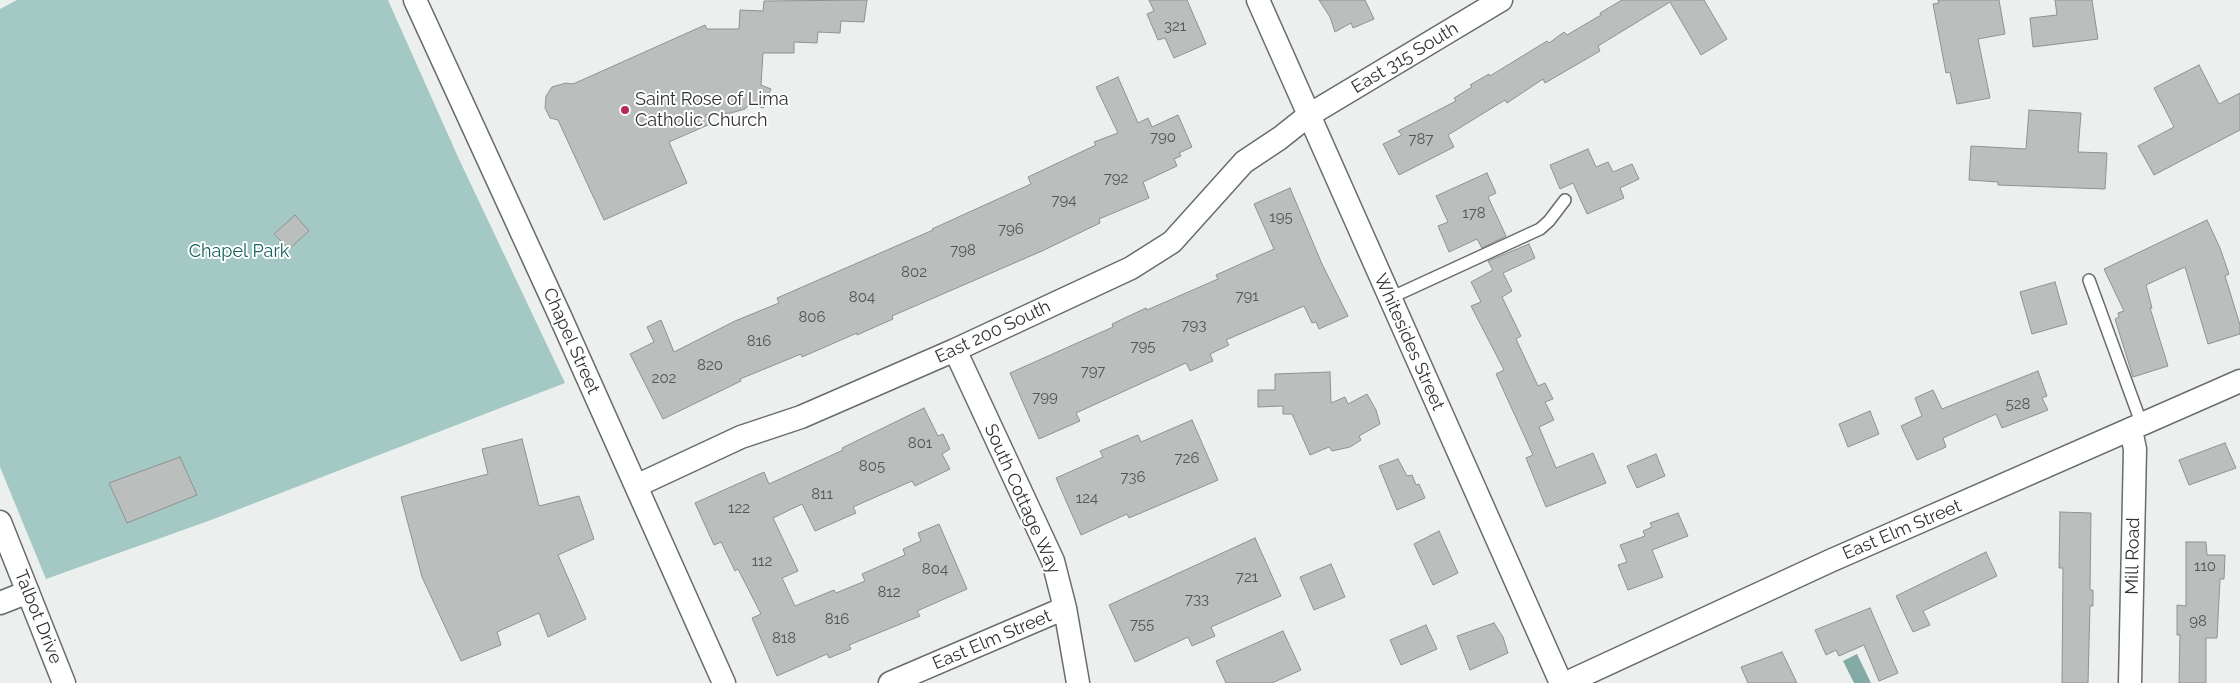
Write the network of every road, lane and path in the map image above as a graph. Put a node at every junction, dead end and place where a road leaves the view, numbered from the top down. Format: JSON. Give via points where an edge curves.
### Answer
{"nodes":[{"id":1,"x":414,"y":0,"type":"edge"},
{"id":2,"x":1258,"y":0,"type":"edge"},
{"id":3,"x":1501,"y":0,"type":"edge"},
{"id":4,"x":1309,"y":115,"type":"junction"},
{"id":5,"x":1565,"y":200,"type":"dead end"},
{"id":6,"x":2088,"y":280,"type":"dead end"},
{"id":7,"x":1390,"y":298,"type":"junction"},
{"id":8,"x":955,"y":350,"type":"junction"},
{"id":9,"x":2240,"y":380,"type":"edge"},
{"id":10,"x":2136,"y":427,"type":"junction"},
{"id":11,"x":636,"y":486,"type":"junction"},
{"id":12,"x":0,"y":522,"type":"edge"},
{"id":13,"x":28,"y":592,"type":"junction"},
{"id":14,"x":0,"y":603,"type":"edge"},
{"id":15,"x":1065,"y":608,"type":"junction"},
{"id":16,"x":64,"y":683,"type":"edge"},
{"id":17,"x":724,"y":683,"type":"edge"},
{"id":18,"x":890,"y":683,"type":"edge"},
{"id":19,"x":1078,"y":683,"type":"edge"},
{"id":20,"x":1561,"y":683,"type":"edge"},
{"id":21,"x":1566,"y":683,"type":"edge"},
{"id":22,"x":2130,"y":683,"type":"edge"}],
"edges":[{"from":1,"to":11,"type":"street","name":"Chapel Street"},
{"from":2,"to":4,"type":"street","name":"Whitesides Street"},
{"from":3,"to":4,"type":"street","name":"East 315 South"},
{"from":4,"to":7,"type":"street","name":"Whitesides Street"},
{"from":4,"to":8,"type":"street","name":"East 200 South","via":[[1244,162],[1172,242],[1131,268]]},
{"from":5,"to":7,"type":"lane","via":[[1540,229]]},
{"from":6,"to":10,"type":"lane"},
{"from":7,"to":20,"type":"street","name":"Whitesides Street"},
{"from":8,"to":11,"type":"street","name":"East 200 South","via":[[801,417],[742,437]]},
{"from":8,"to":15,"type":"street","name":"South Cottage Way","via":[[1053,560]]},
{"from":9,"to":10,"type":"street","name":"East Elm Street"},
{"from":10,"to":21,"type":"street","name":"East Elm Street","via":[[1830,561]]},
{"from":10,"to":22,"type":"street","name":"Mill Road"},
{"from":11,"to":17,"type":"street","name":"Chapel Street"},
{"from":12,"to":13,"type":"street","name":"Talbot Drive"},
{"from":13,"to":14,"type":"street"},
{"from":13,"to":16,"type":"street","name":"Talbot Drive"},
{"from":15,"to":18,"type":"street","name":"East Elm Street"},
{"from":15,"to":19,"type":"street","name":"South Cottage Way"}]}
